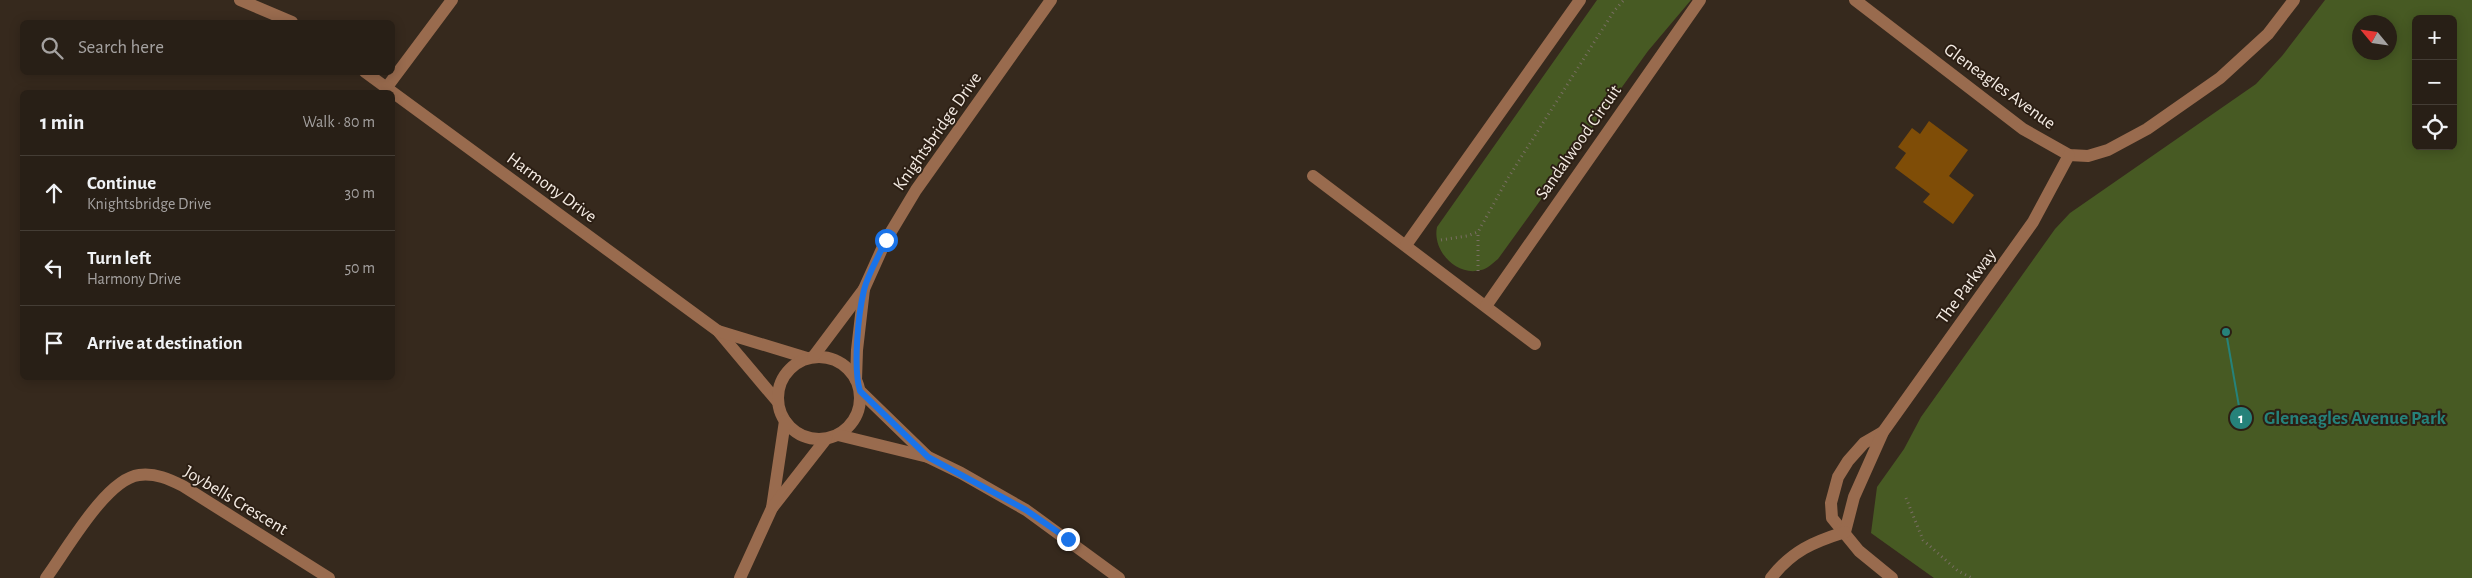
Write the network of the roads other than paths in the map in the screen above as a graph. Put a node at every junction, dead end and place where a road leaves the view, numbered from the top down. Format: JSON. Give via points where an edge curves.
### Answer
{"nodes":[{"id":1,"x":240,"y":0,"type":"edge"},
{"id":2,"x":452,"y":0,"type":"edge"},
{"id":3,"x":1051,"y":0,"type":"edge"},
{"id":4,"x":1580,"y":0,"type":"edge"},
{"id":5,"x":1700,"y":0,"type":"edge"},
{"id":6,"x":1855,"y":0,"type":"edge"},
{"id":7,"x":2294,"y":0,"type":"edge"},
{"id":8,"x":287,"y":20,"type":"edge"},
{"id":9,"x":369,"y":75,"type":"edge"},
{"id":10,"x":387,"y":88,"type":"junction"},
{"id":11,"x":390,"y":90,"type":"edge"},
{"id":12,"x":395,"y":94,"type":"edge"},
{"id":13,"x":2069,"y":155,"type":"junction"},
{"id":14,"x":1312,"y":176,"type":"dead end"},
{"id":15,"x":1406,"y":245,"type":"junction"},
{"id":16,"x":864,"y":289,"type":"junction"},
{"id":17,"x":1482,"y":302,"type":"junction"},
{"id":18,"x":718,"y":331,"type":"junction"},
{"id":19,"x":1535,"y":344,"type":"dead end"},
{"id":20,"x":810,"y":357,"type":"junction"},
{"id":21,"x":858,"y":386,"type":"junction"},
{"id":22,"x":778,"y":401,"type":"junction"},
{"id":23,"x":785,"y":421,"type":"junction"},
{"id":24,"x":1883,"y":432,"type":"junction"},
{"id":25,"x":832,"y":437,"type":"junction"},
{"id":26,"x":928,"y":457,"type":"junction"},
{"id":27,"x":772,"y":508,"type":"junction"},
{"id":28,"x":1845,"y":532,"type":"junction"},
{"id":29,"x":46,"y":578,"type":"edge"},
{"id":30,"x":329,"y":578,"type":"edge"},
{"id":31,"x":740,"y":578,"type":"edge"},
{"id":32,"x":1119,"y":578,"type":"edge"},
{"id":33,"x":1771,"y":578,"type":"edge"},
{"id":34,"x":1892,"y":578,"type":"edge"}],
"edges":[{"from":1,"to":8,"type":"street"},
{"from":2,"to":10,"type":"street"},
{"from":3,"to":16,"type":"street","name":"Knightsbridge Drive","via":[[916,190],[886,240]]},
{"from":4,"to":15,"type":"street"},
{"from":5,"to":17,"type":"street","name":"Sandalwood Circuit"},
{"from":6,"to":13,"type":"street","name":"Gleneagles Avenue","via":[[2023,129]]},
{"from":7,"to":13,"type":"street","via":[[2268,34],[2220,78],[2147,129],[2108,150],[2088,156]]},
{"from":9,"to":10,"type":"street","name":"Harmony Drive"},
{"from":10,"to":11,"type":"street","name":"Harmony Drive"},
{"from":12,"to":18,"type":"street","name":"Harmony Drive"},
{"from":13,"to":24,"type":"street","name":"The Parkway","via":[[2033,222]]},
{"from":14,"to":15,"type":"street"},
{"from":15,"to":17,"type":"street"},
{"from":16,"to":20,"type":"street","name":"Knightsbridge Drive"},
{"from":16,"to":21,"type":"street","name":"Knightsbridge Drive","via":[[857,350]]},
{"from":17,"to":19,"type":"street"},
{"from":18,"to":20,"type":"street","name":"Harmony Drive"},
{"from":18,"to":22,"type":"street","name":"Harmony Drive"},
{"from":20,"to":21,"type":"street","via":[[839,361],[849,368]]},
{"from":20,"to":22,"type":"street","via":[[784,374]]},
{"from":21,"to":25,"type":"street","via":[[860,404],[856,416],[848,427]]},
{"from":21,"to":26,"type":"street"},
{"from":22,"to":23,"type":"street"},
{"from":23,"to":25,"type":"street","via":[[802,436]]},
{"from":23,"to":27,"type":"street"},
{"from":24,"to":28,"type":"street","name":"The Parkway","via":[[1854,497]]},
{"from":24,"to":28,"type":"street","name":"The Parkway","via":[[1864,442],[1838,477],[1831,503],[1832,518]]},
{"from":25,"to":26,"type":"street"},
{"from":25,"to":27,"type":"street"},
{"from":26,"to":32,"type":"street","via":[[1026,510]]},
{"from":27,"to":31,"type":"street"},
{"from":28,"to":33,"type":"street","via":[[1815,541],[1798,551]]},
{"from":28,"to":34,"type":"street","name":"The Parkway","via":[[1859,551]]},
{"from":29,"to":30,"type":"street","name":"Joybells Crescent","via":[[104,496],[120,483],[138,475],[161,476],[183,486]]}]}
